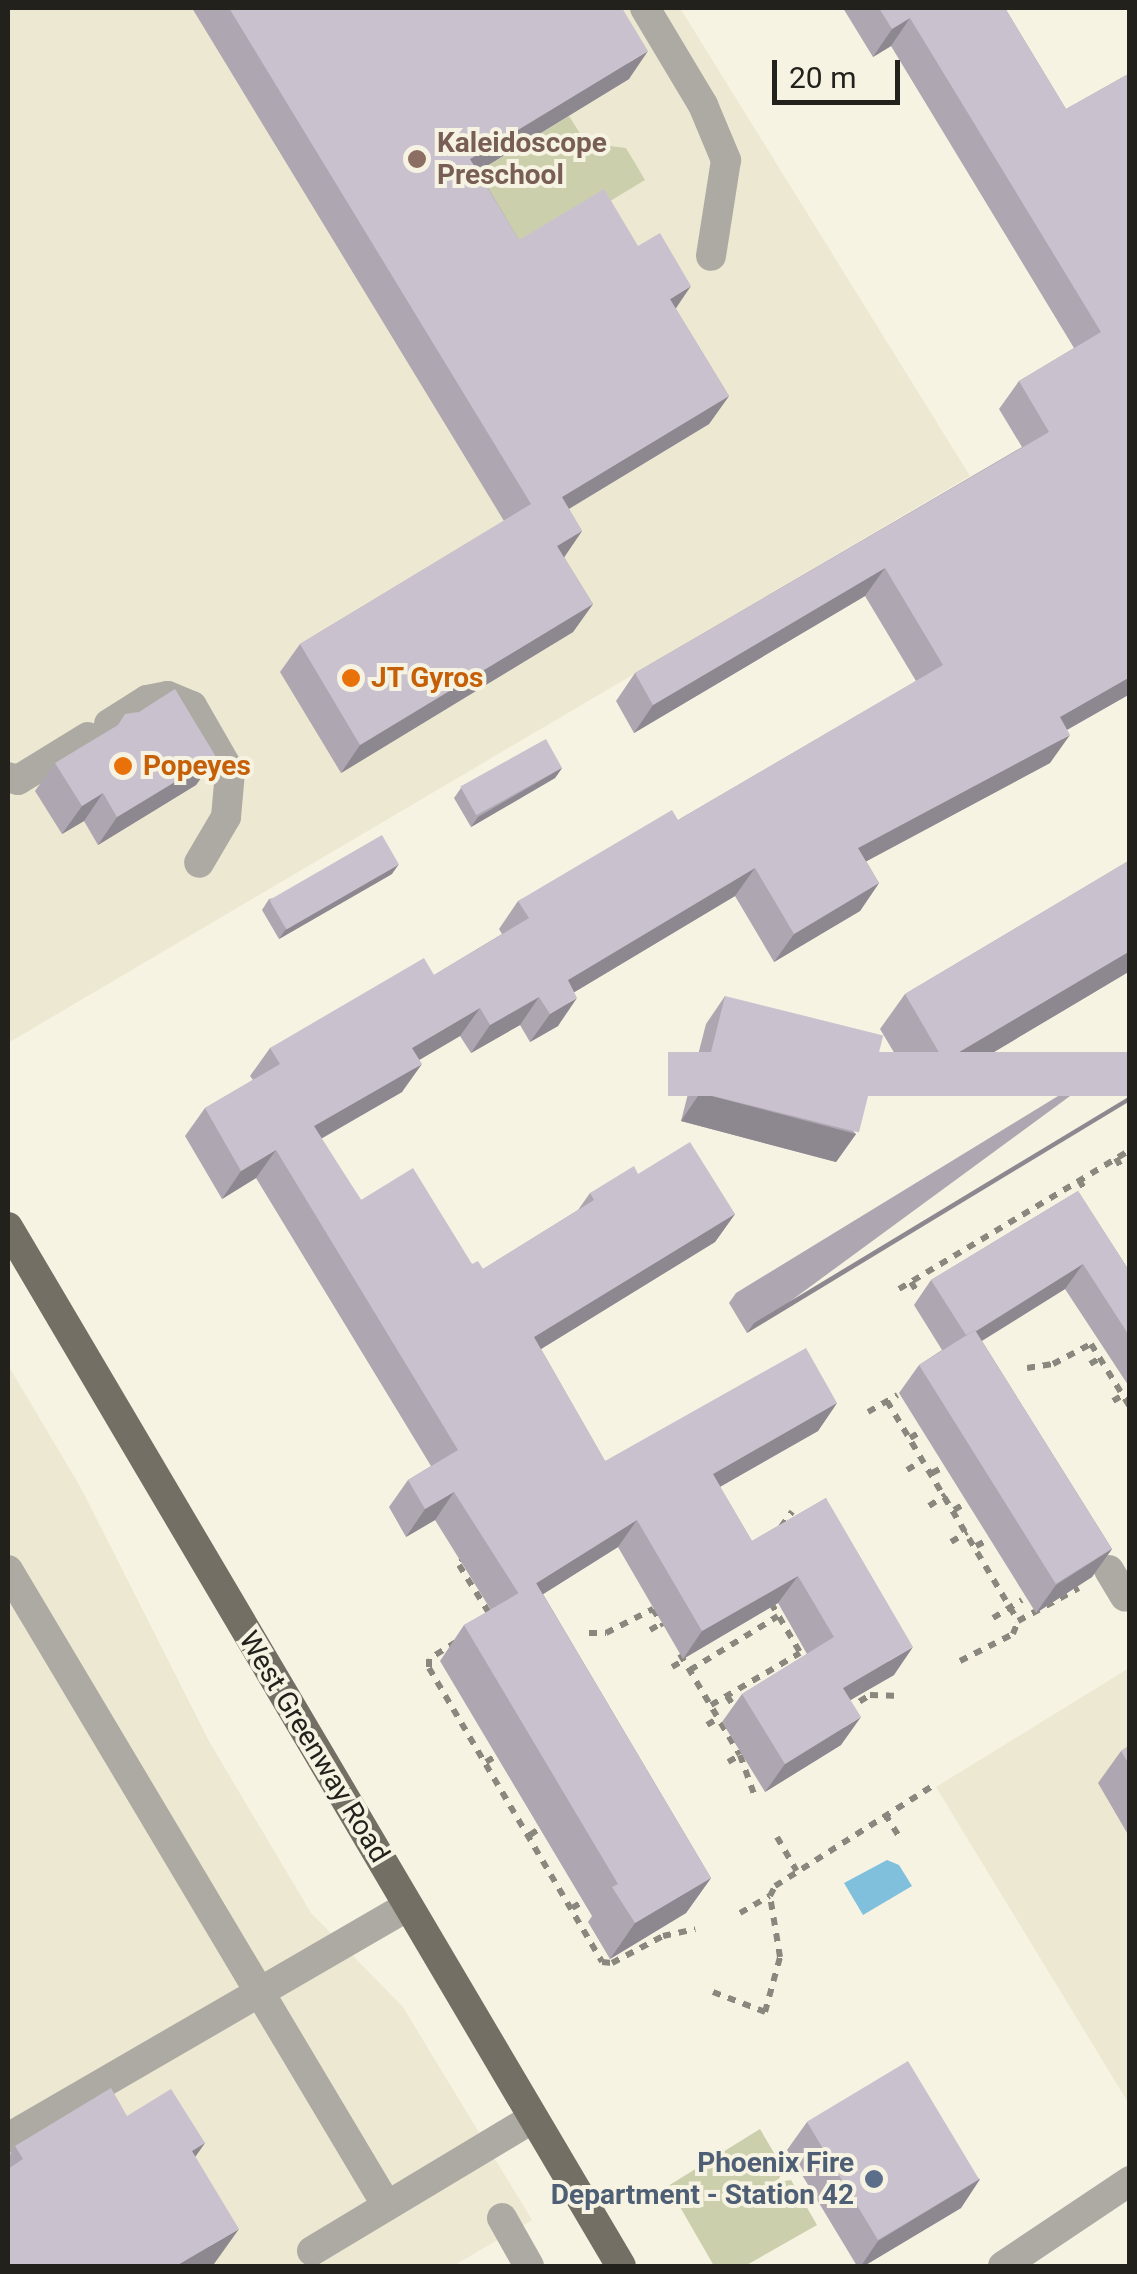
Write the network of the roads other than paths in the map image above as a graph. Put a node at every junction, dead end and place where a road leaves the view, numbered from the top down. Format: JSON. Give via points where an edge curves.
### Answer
{"nodes":[{"id":1,"x":645,"y":8,"type":"edge"},
{"id":2,"x":711,"y":256,"type":"dead end"},
{"id":3,"x":8,"y":777,"type":"edge"},
{"id":4,"x":198,"y":863,"type":"dead end"},
{"id":5,"x":8,"y":1227,"type":"edge"},
{"id":6,"x":8,"y":1570,"type":"edge"},
{"id":7,"x":1097,"y":1577,"type":"edge"},
{"id":8,"x":1125,"y":1597,"type":"dead end"},
{"id":9,"x":408,"y":1906,"type":"junction"},
{"id":10,"x":260,"y":1994,"type":"junction"},
{"id":11,"x":533,"y":2118,"type":"junction"},
{"id":12,"x":8,"y":2138,"type":"edge"},
{"id":13,"x":1130,"y":2181,"type":"edge"},
{"id":14,"x":387,"y":2206,"type":"junction"},
{"id":15,"x":502,"y":2218,"type":"dead end"},
{"id":16,"x":312,"y":2251,"type":"dead end"},
{"id":17,"x":517,"y":2262,"type":"edge"},
{"id":18,"x":621,"y":2266,"type":"edge"},
{"id":19,"x":1003,"y":2266,"type":"edge"}],
"edges":[{"from":1,"to":2,"type":"street","via":[[703,105],[726,160]]},
{"from":3,"to":4,"type":"street","via":[[18,780],[147,700],[168,696],[192,706],[230,772],[226,817]]},
{"from":5,"to":9,"type":"main road","name":"West Greenway Road"},
{"from":6,"to":10,"type":"street"},
{"from":7,"to":8,"type":"street"},
{"from":9,"to":10,"type":"street"},
{"from":9,"to":11,"type":"main road","name":"West Greenway Road"},
{"from":10,"to":12,"type":"street"},
{"from":10,"to":14,"type":"street"},
{"from":11,"to":14,"type":"street"},
{"from":11,"to":18,"type":"main road","name":"West Greenway Road"},
{"from":13,"to":19,"type":"street"},
{"from":14,"to":16,"type":"street"},
{"from":15,"to":17,"type":"street"}]}
